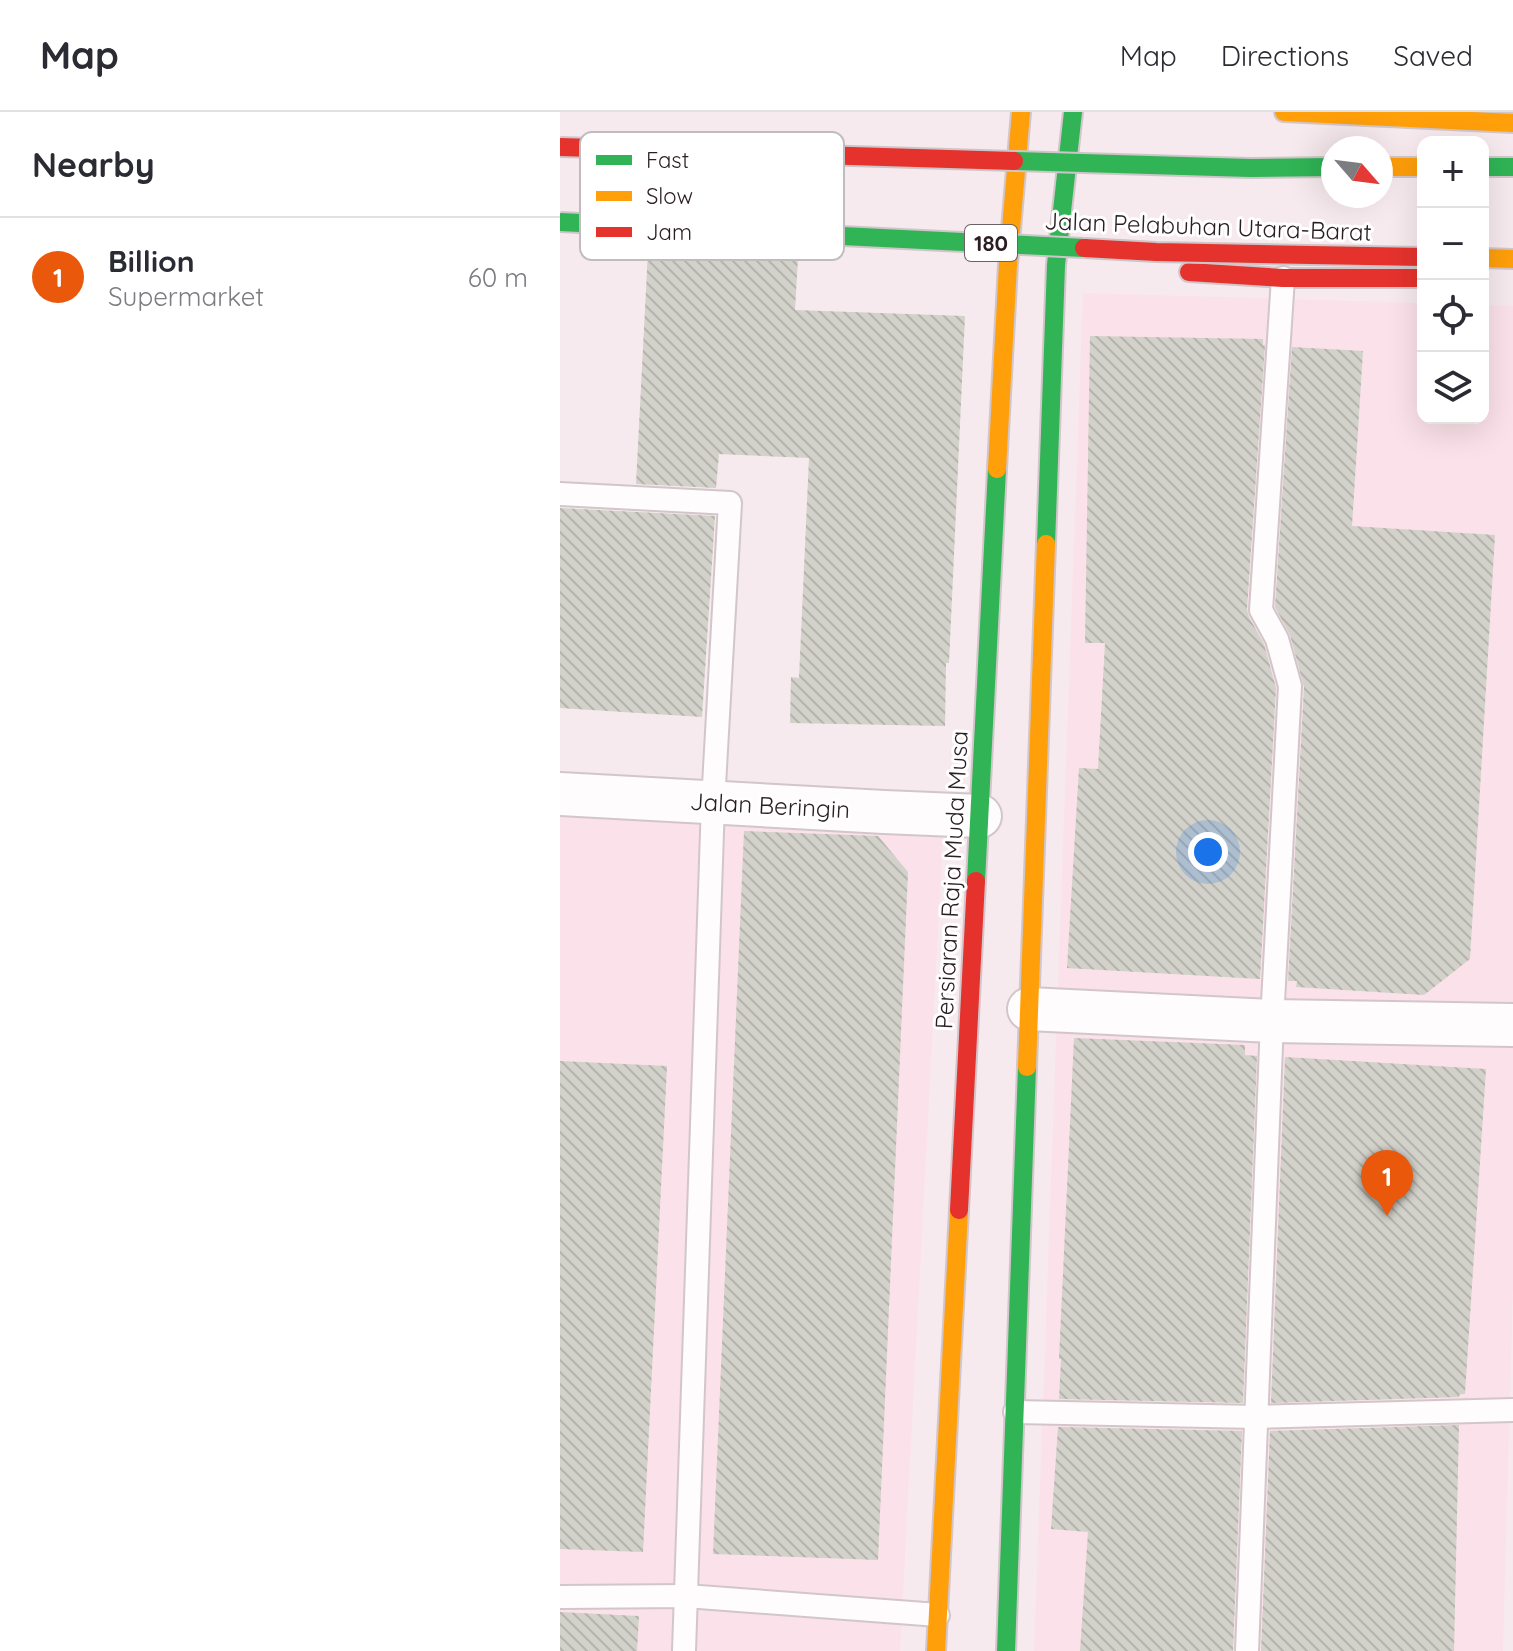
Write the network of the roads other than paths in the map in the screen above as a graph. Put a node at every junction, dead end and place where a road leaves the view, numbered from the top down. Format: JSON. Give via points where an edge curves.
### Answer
{"nodes":[{"id":1,"x":1021,"y":112,"type":"edge"},
{"id":2,"x":1073,"y":112,"type":"edge"},
{"id":3,"x":1284,"y":112,"type":"edge"},
{"id":4,"x":1513,"y":123,"type":"edge"},
{"id":5,"x":560,"y":147,"type":"edge"},
{"id":6,"x":580,"y":148,"type":"edge"},
{"id":7,"x":844,"y":156,"type":"edge"},
{"id":8,"x":1321,"y":167,"type":"edge"},
{"id":9,"x":1393,"y":167,"type":"edge"},
{"id":10,"x":1417,"y":167,"type":"edge"},
{"id":11,"x":1489,"y":167,"type":"edge"},
{"id":12,"x":1513,"y":167,"type":"edge"},
{"id":13,"x":560,"y":222,"type":"edge"},
{"id":14,"x":580,"y":223,"type":"edge"},
{"id":15,"x":844,"y":235,"type":"edge"},
{"id":16,"x":560,"y":239,"type":"edge"},
{"id":17,"x":580,"y":240,"type":"edge"},
{"id":18,"x":844,"y":252,"type":"edge"},
{"id":19,"x":1417,"y":257,"type":"edge"},
{"id":20,"x":932,"y":258,"type":"dead end"},
{"id":21,"x":1489,"y":258,"type":"edge"},
{"id":22,"x":1513,"y":259,"type":"edge"},
{"id":23,"x":1177,"y":272,"type":"dead end"},
{"id":24,"x":1283,"y":278,"type":"junction"},
{"id":25,"x":1417,"y":278,"type":"edge"},
{"id":26,"x":560,"y":494,"type":"edge"},
{"id":27,"x":560,"y":794,"type":"edge"},
{"id":28,"x":713,"y":803,"type":"junction"},
{"id":29,"x":980,"y":816,"type":"junction"},
{"id":30,"x":1029,"y":1009,"type":"junction"},
{"id":31,"x":1272,"y":1021,"type":"junction"},
{"id":32,"x":1513,"y":1025,"type":"edge"},
{"id":33,"x":1513,"y":1410,"type":"edge"},
{"id":34,"x":1015,"y":1412,"type":"junction"},
{"id":35,"x":1256,"y":1417,"type":"junction"},
{"id":36,"x":686,"y":1596,"type":"junction"},
{"id":37,"x":560,"y":1597,"type":"edge"},
{"id":38,"x":938,"y":1615,"type":"junction"},
{"id":39,"x":684,"y":1651,"type":"edge"},
{"id":40,"x":936,"y":1651,"type":"edge"},
{"id":41,"x":1006,"y":1651,"type":"edge"},
{"id":42,"x":1247,"y":1651,"type":"edge"}],
"edges":[{"from":1,"to":29,"type":"main road","name":"Persiaran Raja Muda Musa","via":[[1007,264]]},
{"from":2,"to":30,"type":"main road","via":[[1057,265]]},
{"from":3,"to":4,"type":"main road"},
{"from":5,"to":6,"type":"main road","bridge":true},
{"from":7,"to":8,"type":"main road","bridge":true},
{"from":9,"to":10,"type":"main road"},
{"from":11,"to":12,"type":"main road"},
{"from":13,"to":14,"type":"main road","name":"Jalan Pelabuhan Utara-Barat","number":"180","bridge":true},
{"from":15,"to":19,"type":"main road","name":"Jalan Pelabuhan Utara-Barat","number":"180","bridge":true,"via":[[1156,252]]},
{"from":16,"to":17,"type":"main road"},
{"from":18,"to":20,"type":"main road"},
{"from":21,"to":22,"type":"main road"},
{"from":23,"to":24,"type":"main road"},
{"from":24,"to":25,"type":"main road"},
{"from":24,"to":31,"type":"lane","via":[[1261,610],[1277,639],[1290,686]]},
{"from":26,"to":28,"type":"lane","via":[[730,503]]},
{"from":27,"to":28,"type":"street","name":"Jalan Beringin"},
{"from":28,"to":29,"type":"street","name":"Jalan Beringin"},
{"from":28,"to":36,"type":"lane"},
{"from":29,"to":38,"type":"main road","name":"Persiaran Raja Muda Musa"},
{"from":30,"to":31,"type":"street"},
{"from":30,"to":34,"type":"main road"},
{"from":31,"to":32,"type":"street"},
{"from":31,"to":35,"type":"lane"},
{"from":33,"to":35,"type":"lane"},
{"from":34,"to":35,"type":"lane"},
{"from":34,"to":41,"type":"main road"},
{"from":35,"to":42,"type":"lane"},
{"from":36,"to":37,"type":"lane"},
{"from":36,"to":38,"type":"lane"},
{"from":36,"to":39,"type":"lane"},
{"from":38,"to":40,"type":"main road","name":"Persiaran Raja Muda Musa"}]}
